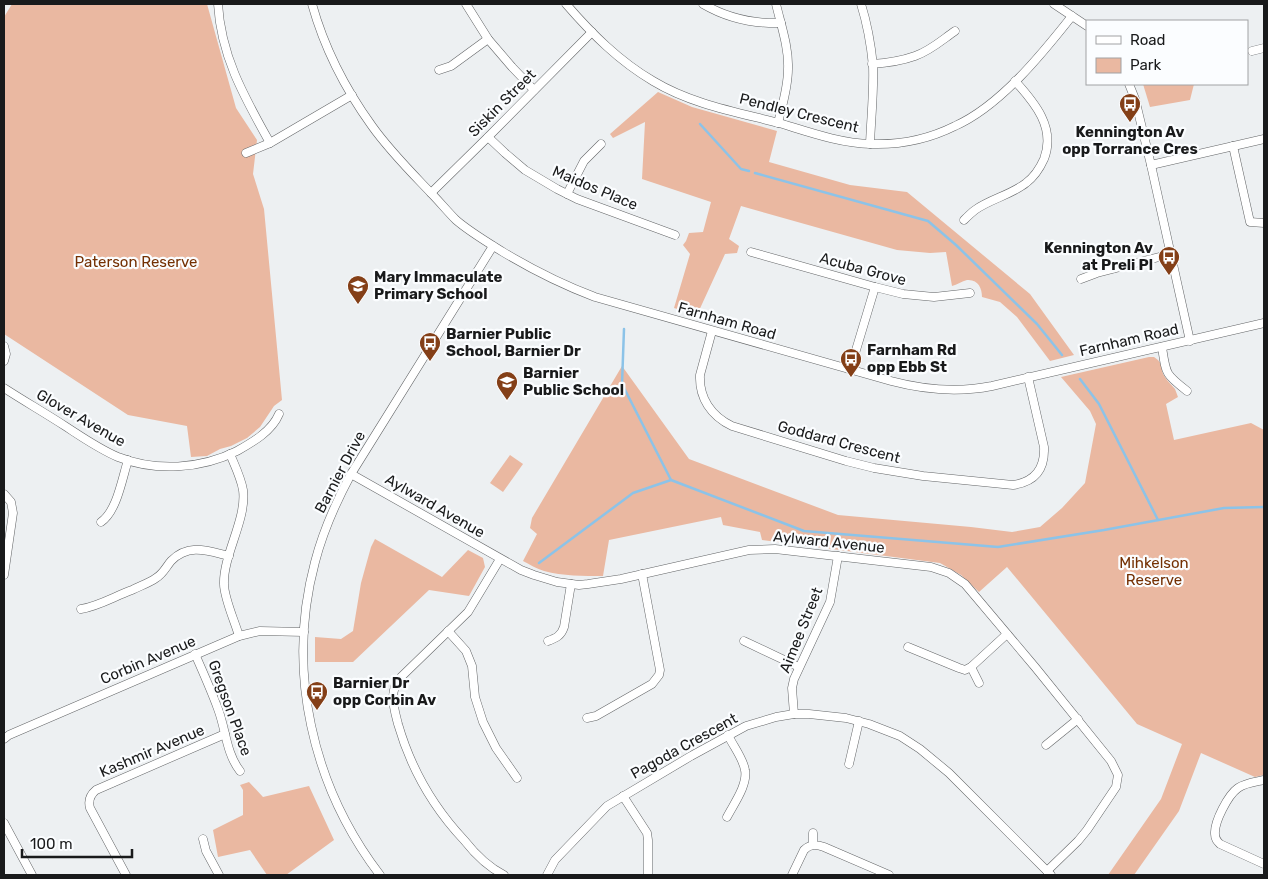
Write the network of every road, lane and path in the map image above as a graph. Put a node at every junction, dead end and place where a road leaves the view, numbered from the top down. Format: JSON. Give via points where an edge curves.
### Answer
{"nodes":[{"id":1,"x":218,"y":4,"type":"edge"},
{"id":2,"x":312,"y":4,"type":"edge"},
{"id":3,"x":466,"y":4,"type":"edge"},
{"id":4,"x":566,"y":4,"type":"edge"},
{"id":5,"x":702,"y":4,"type":"edge"},
{"id":6,"x":776,"y":4,"type":"edge"},
{"id":7,"x":861,"y":4,"type":"edge"},
{"id":8,"x":1054,"y":4,"type":"edge"},
{"id":9,"x":1072,"y":16,"type":"junction"},
{"id":10,"x":781,"y":23,"type":"junction"},
{"id":11,"x":1086,"y":25,"type":"edge"},
{"id":12,"x":955,"y":31,"type":"dead end"},
{"id":13,"x":592,"y":32,"type":"junction"},
{"id":14,"x":488,"y":39,"type":"junction"},
{"id":15,"x":1264,"y":48,"type":"edge"},
{"id":16,"x":1252,"y":51,"type":"dead end"},
{"id":17,"x":872,"y":64,"type":"junction"},
{"id":18,"x":439,"y":70,"type":"dead end"},
{"id":19,"x":1015,"y":81,"type":"junction"},
{"id":20,"x":1129,"y":85,"type":"edge"},
{"id":21,"x":534,"y":90,"type":"junction"},
{"id":22,"x":352,"y":95,"type":"junction"},
{"id":23,"x":778,"y":123,"type":"junction"},
{"id":24,"x":488,"y":137,"type":"junction"},
{"id":25,"x":1264,"y":139,"type":"edge"},
{"id":26,"x":270,"y":143,"type":"junction"},
{"id":27,"x":601,"y":144,"type":"dead end"},
{"id":28,"x":870,"y":144,"type":"junction"},
{"id":29,"x":1233,"y":146,"type":"junction"},
{"id":30,"x":246,"y":153,"type":"dead end"},
{"id":31,"x":1151,"y":165,"type":"junction"},
{"id":32,"x":431,"y":193,"type":"junction"},
{"id":33,"x":566,"y":194,"type":"junction"},
{"id":34,"x":964,"y":220,"type":"dead end"},
{"id":35,"x":1264,"y":223,"type":"edge"},
{"id":36,"x":675,"y":235,"type":"dead end"},
{"id":37,"x":493,"y":246,"type":"junction"},
{"id":38,"x":751,"y":252,"type":"dead end"},
{"id":39,"x":1171,"y":254,"type":"junction"},
{"id":40,"x":1081,"y":279,"type":"dead end"},
{"id":41,"x":875,"y":288,"type":"junction"},
{"id":42,"x":970,"y":293,"type":"dead end"},
{"id":43,"x":1264,"y":323,"type":"edge"},
{"id":44,"x":712,"y":331,"type":"junction"},
{"id":45,"x":1190,"y":341,"type":"junction"},
{"id":46,"x":4,"y":346,"type":"edge"},
{"id":47,"x":1162,"y":347,"type":"junction"},
{"id":48,"x":4,"y":361,"type":"edge"},
{"id":49,"x":850,"y":370,"type":"junction"},
{"id":50,"x":1028,"y":377,"type":"junction"},
{"id":51,"x":4,"y":388,"type":"edge"},
{"id":52,"x":1187,"y":391,"type":"dead end"},
{"id":53,"x":279,"y":414,"type":"dead end"},
{"id":54,"x":230,"y":454,"type":"junction"},
{"id":55,"x":128,"y":460,"type":"junction"},
{"id":56,"x":351,"y":474,"type":"junction"},
{"id":57,"x":4,"y":494,"type":"edge"},
{"id":58,"x":100,"y":522,"type":"dead end"},
{"id":59,"x":229,"y":556,"type":"junction"},
{"id":60,"x":838,"y":556,"type":"junction"},
{"id":61,"x":500,"y":559,"type":"junction"},
{"id":62,"x":4,"y":569,"type":"edge"},
{"id":63,"x":642,"y":574,"type":"junction"},
{"id":64,"x":571,"y":584,"type":"junction"},
{"id":65,"x":81,"y":609,"type":"dead end"},
{"id":66,"x":304,"y":632,"type":"junction"},
{"id":67,"x":448,"y":632,"type":"junction"},
{"id":68,"x":1007,"y":634,"type":"junction"},
{"id":69,"x":239,"y":636,"type":"junction"},
{"id":70,"x":548,"y":641,"type":"dead end"},
{"id":71,"x":744,"y":641,"type":"dead end"},
{"id":72,"x":908,"y":647,"type":"dead end"},
{"id":73,"x":195,"y":654,"type":"junction"},
{"id":74,"x":799,"y":667,"type":"junction"},
{"id":75,"x":971,"y":667,"type":"junction"},
{"id":76,"x":979,"y":683,"type":"dead end"},
{"id":77,"x":794,"y":714,"type":"junction"},
{"id":78,"x":588,"y":718,"type":"dead end"},
{"id":79,"x":1078,"y":719,"type":"junction"},
{"id":80,"x":859,"y":721,"type":"junction"},
{"id":81,"x":225,"y":734,"type":"junction"},
{"id":82,"x":728,"y":735,"type":"junction"},
{"id":83,"x":5,"y":736,"type":"edge"},
{"id":84,"x":1046,"y":745,"type":"dead end"},
{"id":85,"x":849,"y":764,"type":"dead end"},
{"id":86,"x":240,"y":771,"type":"dead end"},
{"id":87,"x":517,"y":778,"type":"dead end"},
{"id":88,"x":1264,"y":780,"type":"edge"},
{"id":89,"x":623,"y":796,"type":"junction"},
{"id":90,"x":727,"y":817,"type":"dead end"},
{"id":91,"x":5,"y":827,"type":"edge"},
{"id":92,"x":813,"y":833,"type":"dead end"},
{"id":93,"x":202,"y":840,"type":"dead end"},
{"id":94,"x":813,"y":844,"type":"junction"},
{"id":95,"x":1264,"y":864,"type":"edge"},
{"id":96,"x":1049,"y":873,"type":"edge"},
{"id":97,"x":32,"y":875,"type":"edge"},
{"id":98,"x":126,"y":875,"type":"edge"},
{"id":99,"x":219,"y":875,"type":"edge"},
{"id":100,"x":380,"y":875,"type":"edge"},
{"id":101,"x":504,"y":875,"type":"edge"},
{"id":102,"x":547,"y":875,"type":"edge"},
{"id":103,"x":648,"y":875,"type":"edge"},
{"id":104,"x":792,"y":875,"type":"edge"},
{"id":105,"x":889,"y":875,"type":"edge"}],
"edges":[{"from":1,"to":26,"type":"street","via":[[221,31],[232,68]]},
{"from":2,"to":22,"type":"street","name":"Farnham Road","via":[[332,58]]},
{"from":3,"to":14,"type":"street"},
{"from":4,"to":13,"type":"street","name":"Pendley Crescent"},
{"from":5,"to":10,"type":"street","via":[[740,20]]},
{"from":6,"to":10,"type":"street"},
{"from":7,"to":17,"type":"street"},
{"from":8,"to":9,"type":"street"},
{"from":9,"to":11,"type":"street"},
{"from":9,"to":19,"type":"street","name":"Pendley Crescent"},
{"from":10,"to":23,"type":"street","via":[[788,70]]},
{"from":12,"to":17,"type":"street","via":[[915,56]]},
{"from":13,"to":21,"type":"street","name":"Siskin Street"},
{"from":13,"to":23,"type":"street","name":"Pendley Crescent","via":[[624,61],[666,88],[704,103]]},
{"from":14,"to":18,"type":"street","via":[[451,66]]},
{"from":14,"to":21,"type":"street"},
{"from":15,"to":16,"type":"street"},
{"from":17,"to":28,"type":"street"},
{"from":19,"to":28,"type":"street","name":"Pendley Crescent","via":[[987,107],[955,126],[913,141]]},
{"from":19,"to":34,"type":"street","via":[[1045,122],[1048,142],[1045,155],[1028,182],[976,209]]},
{"from":20,"to":31,"type":"street"},
{"from":21,"to":24,"type":"street","name":"Siskin Street"},
{"from":22,"to":26,"type":"street"},
{"from":22,"to":32,"type":"street","name":"Farnham Road","via":[[381,138]]},
{"from":23,"to":28,"type":"street","name":"Pendley Crescent","via":[[841,140]]},
{"from":24,"to":32,"type":"street","name":"Siskin Street"},
{"from":24,"to":33,"type":"street","name":"Maidos Place","via":[[525,170]]},
{"from":25,"to":29,"type":"street"},
{"from":26,"to":30,"type":"street"},
{"from":27,"to":33,"type":"street","via":[[584,161]]},
{"from":29,"to":31,"type":"street"},
{"from":29,"to":35,"type":"street","via":[[1250,222]]},
{"from":31,"to":39,"type":"street"},
{"from":32,"to":37,"type":"street","name":"Farnham Road","via":[[456,219]]},
{"from":33,"to":36,"type":"street","name":"Maidos Place"},
{"from":37,"to":44,"type":"street","name":"Farnham Road","via":[[547,277],[582,292]]},
{"from":37,"to":56,"type":"street","name":"Barnier Drive"},
{"from":38,"to":41,"type":"street","name":"Acuba Grove"},
{"from":39,"to":40,"type":"street"},
{"from":39,"to":45,"type":"street"},
{"from":41,"to":42,"type":"street","name":"Acuba Grove","via":[[926,297]]},
{"from":41,"to":49,"type":"street"},
{"from":43,"to":45,"type":"street","name":"Farnham Road"},
{"from":44,"to":49,"type":"street","name":"Farnham Road"},
{"from":44,"to":50,"type":"street","name":"Goddard Crescent","via":[[700,380],[705,402],[720,420],[815,452],[901,473],[1013,485],[1033,478],[1043,461],[1044,447]]},
{"from":45,"to":47,"type":"street","name":"Farnham Road"},
{"from":46,"to":48,"type":"street"},
{"from":47,"to":50,"type":"street","name":"Farnham Road"},
{"from":47,"to":52,"type":"street","via":[[1168,375]]},
{"from":49,"to":50,"type":"street","name":"Farnham Road","via":[[940,390],[982,388]]},
{"from":51,"to":55,"type":"street","name":"Glover Avenue","via":[[94,444]]},
{"from":53,"to":54,"type":"street","name":"Glover Avenue","via":[[272,426]]},
{"from":54,"to":55,"type":"street","name":"Glover Avenue","via":[[178,466]]},
{"from":54,"to":59,"type":"street","via":[[244,497]]},
{"from":55,"to":58,"type":"street","via":[[114,505],[106,519]]},
{"from":56,"to":61,"type":"street","name":"Aylward Avenue"},
{"from":56,"to":66,"type":"street","name":"Barnier Drive","via":[[332,512],[315,562]]},
{"from":57,"to":62,"type":"street","via":[[11,502],[13,513]]},
{"from":59,"to":65,"type":"street","via":[[202,550],[183,553],[154,580]]},
{"from":59,"to":69,"type":"street","via":[[224,588]]},
{"from":60,"to":63,"type":"street","name":"Aylward Avenue","via":[[775,549],[749,550]]},
{"from":60,"to":68,"type":"street","name":"Aylward Avenue","via":[[931,567],[949,574],[965,584]]},
{"from":60,"to":74,"type":"street","name":"Aimee Street","via":[[830,602]]},
{"from":61,"to":64,"type":"street","name":"Aylward Avenue","via":[[534,576]]},
{"from":61,"to":67,"type":"street","via":[[468,612]]},
{"from":63,"to":64,"type":"street","name":"Aylward Avenue","via":[[601,583]]},
{"from":63,"to":78,"type":"street","via":[[659,676],[644,689]]},
{"from":64,"to":70,"type":"street","via":[[562,633]]},
{"from":66,"to":69,"type":"street","name":"Corbin Avenue","via":[[266,631]]},
{"from":66,"to":100,"type":"street","name":"Barnier Drive","via":[[304,678],[315,746],[344,821]]},
{"from":67,"to":87,"type":"street","via":[[466,651],[483,722]]},
{"from":67,"to":101,"type":"street","via":[[397,682],[392,695],[393,704],[409,756],[430,799],[473,851]]},
{"from":68,"to":75,"type":"street"},
{"from":68,"to":79,"type":"street","name":"Aylward Avenue"},
{"from":69,"to":73,"type":"street","name":"Corbin Avenue"},
{"from":71,"to":74,"type":"street"},
{"from":72,"to":75,"type":"street","via":[[965,670]]},
{"from":73,"to":81,"type":"street","name":"Gregson Place","via":[[219,709]]},
{"from":73,"to":83,"type":"street","name":"Corbin Avenue"},
{"from":74,"to":77,"type":"street","name":"Aimee Street","via":[[792,688]]},
{"from":75,"to":76,"type":"street"},
{"from":77,"to":80,"type":"street","name":"Pagoda Crescent","via":[[832,715]]},
{"from":77,"to":82,"type":"street","name":"Pagoda Crescent","via":[[766,719]]},
{"from":79,"to":84,"type":"street"},
{"from":79,"to":96,"type":"street","name":"Aylward Avenue","via":[[1115,767],[1118,782],[1087,830]]},
{"from":80,"to":85,"type":"street"},
{"from":80,"to":96,"type":"street","name":"Pagoda Crescent","via":[[900,736],[932,757]]},
{"from":81,"to":86,"type":"street","name":"Gregson Place","via":[[232,760]]},
{"from":81,"to":98,"type":"street","name":"Kashmir Avenue","via":[[92,794],[90,808]]},
{"from":82,"to":89,"type":"street","name":"Pagoda Crescent"},
{"from":82,"to":90,"type":"street","via":[[743,763],[745,778]]},
{"from":88,"to":95,"type":"street","via":[[1245,784],[1233,792],[1222,810],[1215,832],[1220,844]]},
{"from":89,"to":102,"type":"street","name":"Pagoda Crescent","via":[[597,815],[555,860]]},
{"from":89,"to":103,"type":"street","via":[[647,833]]},
{"from":91,"to":97,"type":"street"},
{"from":92,"to":94,"type":"street"},
{"from":93,"to":99,"type":"street"},
{"from":94,"to":104,"type":"street","via":[[804,850]]},
{"from":94,"to":105,"type":"street"}]}
